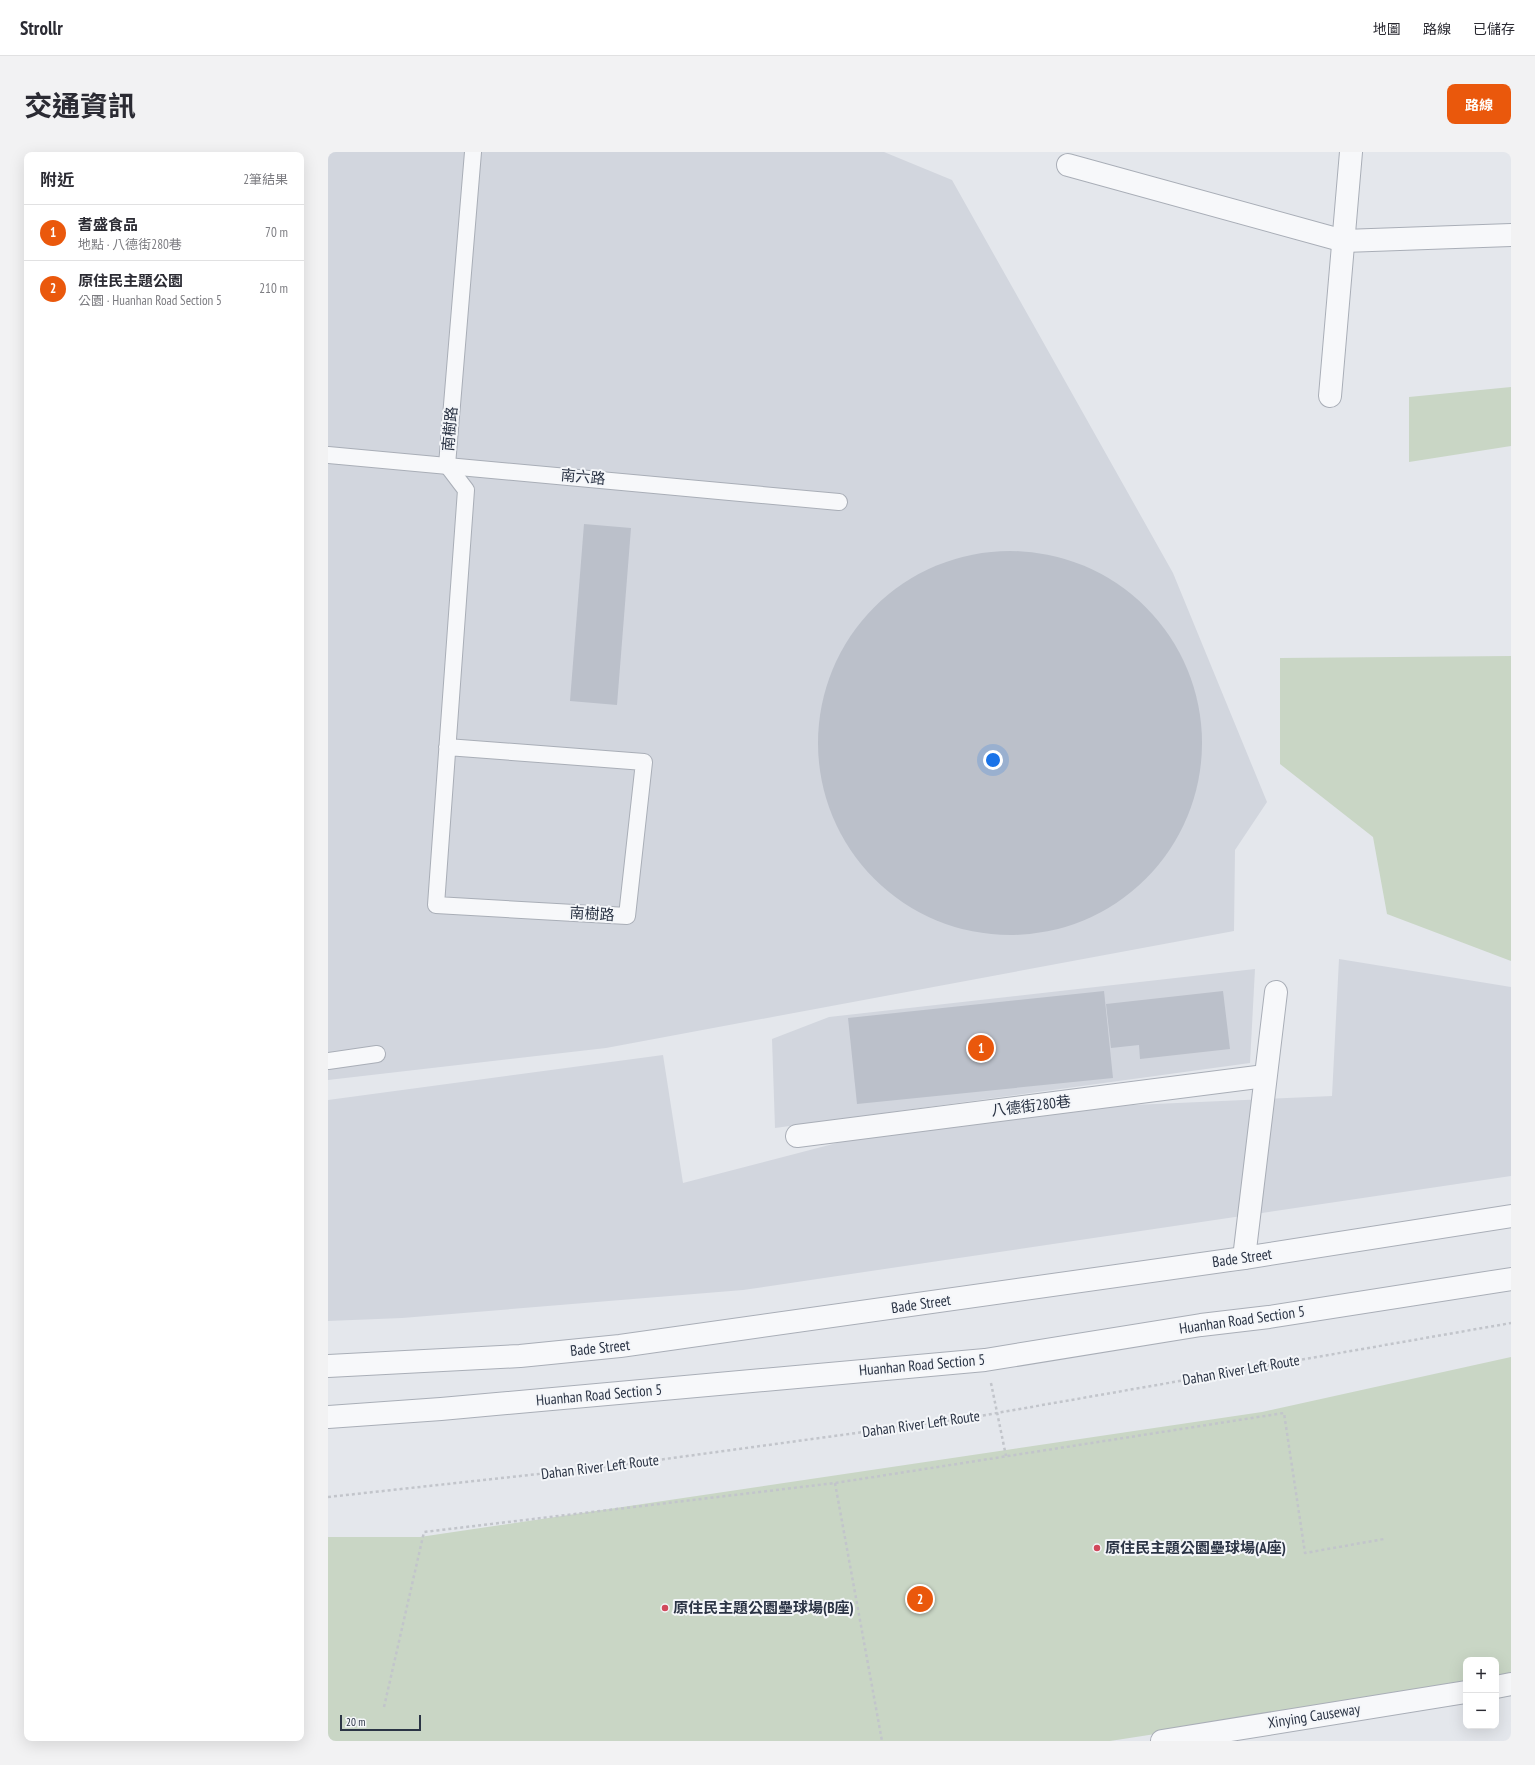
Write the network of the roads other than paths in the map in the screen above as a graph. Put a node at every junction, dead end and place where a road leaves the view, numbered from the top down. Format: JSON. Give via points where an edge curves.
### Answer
{"nodes":[{"id":1,"x":472,"y":152,"type":"edge"},
{"id":2,"x":1351,"y":152,"type":"edge"},
{"id":3,"x":1068,"y":165,"type":"dead end"},
{"id":4,"x":1511,"y":235,"type":"edge"},
{"id":5,"x":1344,"y":241,"type":"junction"},
{"id":6,"x":1330,"y":396,"type":"dead end"},
{"id":7,"x":328,"y":455,"type":"edge"},
{"id":8,"x":448,"y":465,"type":"junction"},
{"id":9,"x":839,"y":502,"type":"dead end"},
{"id":10,"x":447,"y":747,"type":"junction"},
{"id":11,"x":1276,"y":992,"type":"dead end"},
{"id":12,"x":377,"y":1054,"type":"dead end"},
{"id":13,"x":328,"y":1061,"type":"edge"},
{"id":14,"x":1265,"y":1076,"type":"junction"},
{"id":15,"x":797,"y":1136,"type":"dead end"},
{"id":16,"x":1511,"y":1216,"type":"edge"},
{"id":17,"x":1244,"y":1258,"type":"junction"},
{"id":18,"x":1511,"y":1279,"type":"edge"},
{"id":19,"x":328,"y":1366,"type":"edge"},
{"id":20,"x":328,"y":1417,"type":"edge"},
{"id":21,"x":1511,"y":1684,"type":"edge"},
{"id":22,"x":1499,"y":1686,"type":"edge"},
{"id":23,"x":1463,"y":1692,"type":"edge"},
{"id":24,"x":1162,"y":1741,"type":"edge"}],
"edges":[{"from":1,"to":8,"type":"lane","name":"南樹路"},
{"from":2,"to":5,"type":"street"},
{"from":3,"to":5,"type":"street"},
{"from":4,"to":5,"type":"street"},
{"from":5,"to":6,"type":"street"},
{"from":7,"to":8,"type":"lane","name":"南六路"},
{"from":8,"to":9,"type":"lane","name":"南六路"},
{"from":8,"to":10,"type":"lane","name":"南樹路","via":[[466,490]]},
{"from":10,"to":10,"type":"lane","name":"南樹路","via":[[644,762],[627,916],[436,906]]},
{"from":11,"to":14,"type":"street"},
{"from":12,"to":13,"type":"lane"},
{"from":14,"to":15,"type":"street","name":"八德街280巷"},
{"from":14,"to":17,"type":"street"},
{"from":16,"to":17,"type":"street","name":"Bade Street"},
{"from":17,"to":19,"type":"street","name":"Bade Street","via":[[620,1346],[520,1356]]},
{"from":18,"to":20,"type":"street","name":"Huanhan Road Section 5","via":[[986,1360]]},
{"from":21,"to":22,"type":"street"},
{"from":23,"to":24,"type":"street","name":"Xinying Causeway"}]}
